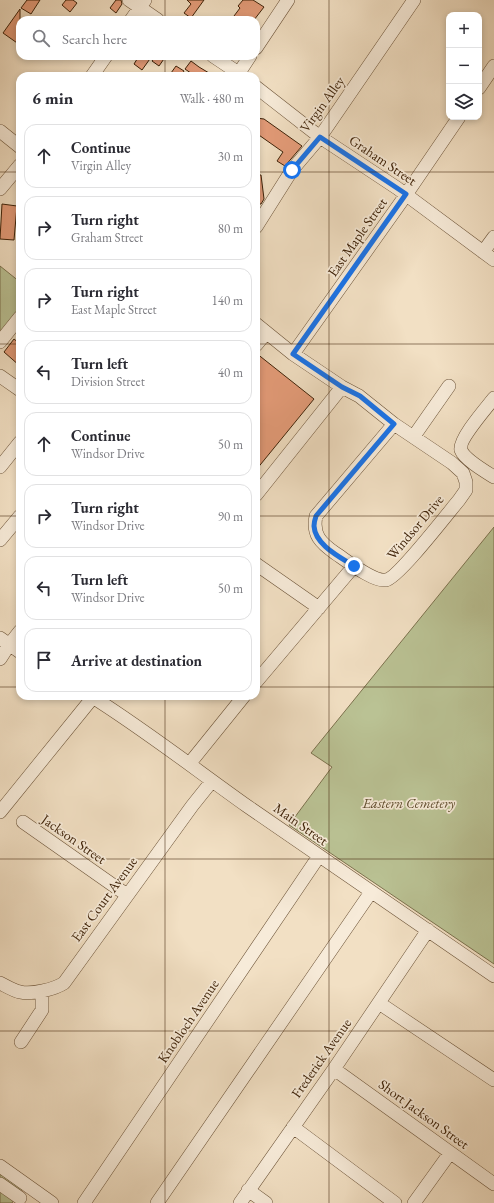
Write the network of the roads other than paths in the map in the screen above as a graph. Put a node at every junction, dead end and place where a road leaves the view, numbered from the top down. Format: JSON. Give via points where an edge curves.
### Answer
{"nodes":[{"id":1,"x":288,"y":0,"type":"edge"},
{"id":2,"x":414,"y":0,"type":"edge"},
{"id":3,"x":137,"y":3,"type":"edge"},
{"id":4,"x":132,"y":16,"type":"edge"},
{"id":5,"x":153,"y":16,"type":"edge"},
{"id":6,"x":260,"y":42,"type":"edge"},
{"id":7,"x":103,"y":60,"type":"edge"},
{"id":8,"x":219,"y":60,"type":"edge"},
{"id":9,"x":248,"y":60,"type":"edge"},
{"id":10,"x":494,"y":66,"type":"edge"},
{"id":11,"x":95,"y":72,"type":"edge"},
{"id":12,"x":236,"y":72,"type":"edge"},
{"id":13,"x":242,"y":72,"type":"edge"},
{"id":14,"x":482,"y":84,"type":"edge"},
{"id":15,"x":260,"y":89,"type":"edge"},
{"id":16,"x":457,"y":120,"type":"edge"},
{"id":17,"x":0,"y":131,"type":"edge"},
{"id":18,"x":320,"y":137,"type":"junction"},
{"id":19,"x":16,"y":143,"type":"edge"},
{"id":20,"x":16,"y":170,"type":"edge"},
{"id":21,"x":0,"y":189,"type":"edge"},
{"id":22,"x":406,"y":194,"type":"junction"},
{"id":23,"x":260,"y":221,"type":"edge"},
{"id":24,"x":494,"y":237,"type":"edge"},
{"id":25,"x":489,"y":256,"type":"edge"},
{"id":26,"x":16,"y":322,"type":"edge"},
{"id":27,"x":261,"y":328,"type":"edge"},
{"id":28,"x":0,"y":342,"type":"edge"},
{"id":29,"x":293,"y":354,"type":"junction"},
{"id":30,"x":0,"y":376,"type":"edge"},
{"id":31,"x":449,"y":386,"type":"dead end"},
{"id":32,"x":16,"y":387,"type":"edge"},
{"id":33,"x":342,"y":387,"type":"junction"},
{"id":34,"x":494,"y":398,"type":"edge"},
{"id":35,"x":394,"y":424,"type":"junction"},
{"id":36,"x":414,"y":436,"type":"junction"},
{"id":37,"x":16,"y":447,"type":"edge"},
{"id":38,"x":0,"y":467,"type":"edge"},
{"id":39,"x":494,"y":478,"type":"edge"},
{"id":40,"x":260,"y":490,"type":"edge"},
{"id":41,"x":16,"y":521,"type":"edge"},
{"id":42,"x":0,"y":540,"type":"edge"},
{"id":43,"x":354,"y":566,"type":"junction"},
{"id":44,"x":260,"y":567,"type":"edge"},
{"id":45,"x":319,"y":608,"type":"junction"},
{"id":46,"x":16,"y":634,"type":"edge"},
{"id":47,"x":4,"y":641,"type":"edge"},
{"id":48,"x":16,"y":649,"type":"edge"},
{"id":49,"x":0,"y":659,"type":"edge"},
{"id":50,"x":260,"y":677,"type":"edge"},
{"id":51,"x":90,"y":700,"type":"edge"},
{"id":52,"x":99,"y":700,"type":"edge"},
{"id":53,"x":241,"y":700,"type":"edge"},
{"id":54,"x":190,"y":763,"type":"junction"},
{"id":55,"x":212,"y":781,"type":"junction"},
{"id":56,"x":0,"y":812,"type":"edge"},
{"id":57,"x":23,"y":822,"type":"dead end"},
{"id":58,"x":319,"y":856,"type":"junction"},
{"id":59,"x":371,"y":892,"type":"junction"},
{"id":60,"x":127,"y":895,"type":"junction"},
{"id":61,"x":428,"y":930,"type":"junction"},
{"id":62,"x":494,"y":976,"type":"edge"},
{"id":63,"x":0,"y":983,"type":"edge"},
{"id":64,"x":42,"y":991,"type":"junction"},
{"id":65,"x":379,"y":1003,"type":"junction"},
{"id":66,"x":21,"y":1042,"type":"dead end"},
{"id":67,"x":334,"y":1069,"type":"junction"},
{"id":68,"x":494,"y":1080,"type":"edge"},
{"id":69,"x":293,"y":1127,"type":"junction"},
{"id":70,"x":450,"y":1153,"type":"junction"},
{"id":71,"x":0,"y":1166,"type":"edge"},
{"id":72,"x":0,"y":1184,"type":"edge"},
{"id":73,"x":494,"y":1184,"type":"edge"},
{"id":74,"x":28,"y":1187,"type":"junction"},
{"id":75,"x":248,"y":1190,"type":"junction"},
{"id":76,"x":19,"y":1201,"type":"edge"},
{"id":77,"x":52,"y":1203,"type":"edge"},
{"id":78,"x":84,"y":1203,"type":"edge"},
{"id":79,"x":157,"y":1203,"type":"edge"},
{"id":80,"x":240,"y":1203,"type":"edge"},
{"id":81,"x":266,"y":1203,"type":"edge"},
{"id":82,"x":394,"y":1203,"type":"edge"},
{"id":83,"x":414,"y":1203,"type":"edge"}],
"edges":[{"from":1,"to":6,"type":"street"},
{"from":2,"to":18,"type":"street","name":"Virgin Alley"},
{"from":3,"to":4,"type":"street"},
{"from":3,"to":5,"type":"street"},
{"from":7,"to":11,"type":"street"},
{"from":8,"to":12,"type":"street"},
{"from":9,"to":13,"type":"street"},
{"from":10,"to":14,"type":"street"},
{"from":15,"to":18,"type":"street","name":"Graham Street"},
{"from":16,"to":22,"type":"street","name":"East Maple Street"},
{"from":17,"to":19,"type":"street"},
{"from":18,"to":22,"type":"street","name":"Graham Street"},
{"from":18,"to":23,"type":"street","name":"Virgin Alley","via":[[292,170]]},
{"from":20,"to":21,"type":"street"},
{"from":22,"to":25,"type":"street","name":"Graham Street"},
{"from":22,"to":29,"type":"street","name":"East Maple Street"},
{"from":24,"to":25,"type":"street"},
{"from":26,"to":28,"type":"street"},
{"from":27,"to":29,"type":"street","name":"Windsor Drive"},
{"from":29,"to":33,"type":"street","name":"Windsor Drive"},
{"from":30,"to":32,"type":"street"},
{"from":31,"to":36,"type":"street"},
{"from":33,"to":35,"type":"street","name":"Windsor Drive","via":[[360,396]]},
{"from":33,"to":40,"type":"street"},
{"from":34,"to":39,"type":"street","via":[[460,446],[472,462]]},
{"from":35,"to":36,"type":"street","name":"Windsor Drive"},
{"from":35,"to":43,"type":"street","name":"Windsor Drive","via":[[316,516],[314,526],[320,540]]},
{"from":36,"to":43,"type":"street","name":"Windsor Drive","via":[[463,473],[466,490],[395,575],[386,580],[378,579]]},
{"from":37,"to":38,"type":"street"},
{"from":41,"to":42,"type":"street"},
{"from":43,"to":45,"type":"street"},
{"from":44,"to":45,"type":"street"},
{"from":45,"to":50,"type":"street"},
{"from":46,"to":47,"type":"street"},
{"from":47,"to":48,"type":"street"},
{"from":47,"to":49,"type":"street"},
{"from":51,"to":56,"type":"street"},
{"from":52,"to":54,"type":"street","name":"Main Street"},
{"from":53,"to":54,"type":"street"},
{"from":54,"to":55,"type":"street","name":"Main Street"},
{"from":55,"to":58,"type":"street","name":"Main Street"},
{"from":55,"to":60,"type":"street","name":"East Court Avenue"},
{"from":57,"to":60,"type":"street","name":"Jackson Street"},
{"from":58,"to":59,"type":"street","name":"Main Street"},
{"from":58,"to":78,"type":"street","name":"Knobloch Avenue"},
{"from":59,"to":61,"type":"street","name":"Main Street"},
{"from":59,"to":79,"type":"street"},
{"from":60,"to":64,"type":"street","name":"East Court Avenue","via":[[64,983]]},
{"from":61,"to":62,"type":"street","name":"Main Street"},
{"from":61,"to":65,"type":"street","name":"Frederick Avenue"},
{"from":63,"to":64,"type":"street","name":"East Court Avenue","via":[[21,992]]},
{"from":64,"to":66,"type":"street","via":[[42,1010]]},
{"from":65,"to":67,"type":"street","name":"Frederick Avenue"},
{"from":65,"to":68,"type":"street"},
{"from":67,"to":69,"type":"street","name":"Frederick Avenue"},
{"from":67,"to":70,"type":"street","name":"Short Jackson Street"},
{"from":69,"to":75,"type":"street","name":"Frederick Avenue"},
{"from":69,"to":82,"type":"street"},
{"from":70,"to":73,"type":"street","name":"Short Jackson Street"},
{"from":70,"to":83,"type":"street"},
{"from":71,"to":74,"type":"street"},
{"from":72,"to":76,"type":"street"},
{"from":74,"to":76,"type":"street"},
{"from":74,"to":77,"type":"street"},
{"from":75,"to":80,"type":"street","name":"Frederick Avenue"},
{"from":75,"to":81,"type":"street"}]}
